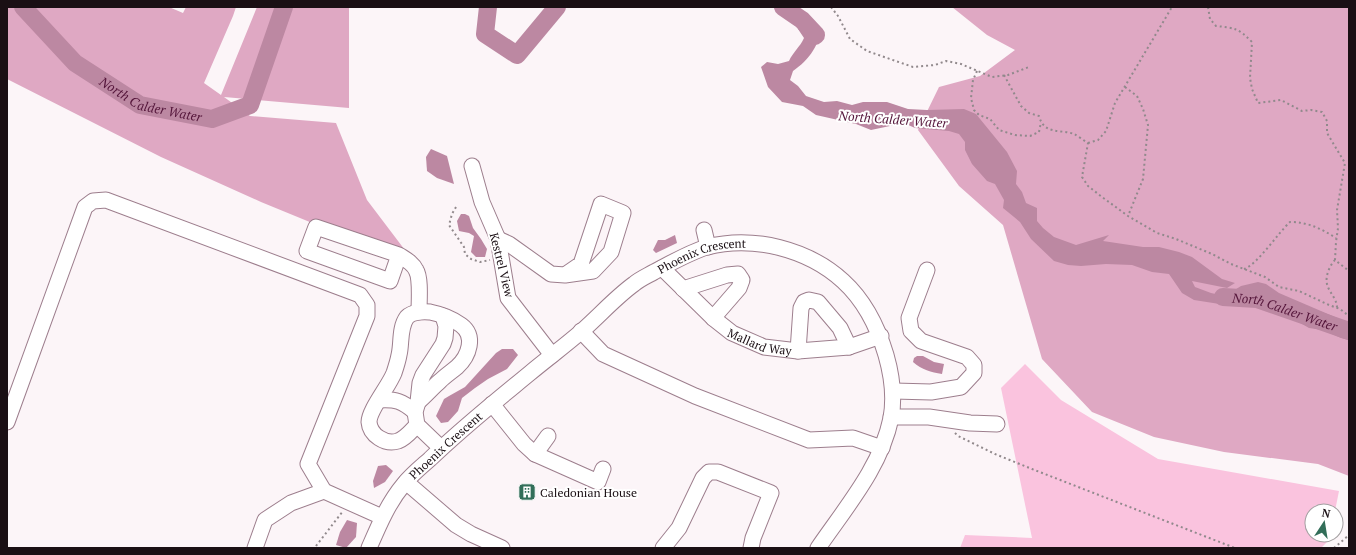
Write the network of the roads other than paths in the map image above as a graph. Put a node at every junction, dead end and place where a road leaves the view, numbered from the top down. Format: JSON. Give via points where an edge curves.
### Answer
{"nodes":[{"id":1,"x":472,"y":166,"type":"dead end"},
{"id":2,"x":704,"y":230,"type":"dead end"},
{"id":3,"x":498,"y":239,"type":"junction"},
{"id":4,"x":708,"y":247,"type":"junction"},
{"id":5,"x":399,"y":255,"type":"junction"},
{"id":6,"x":662,"y":268,"type":"junction"},
{"id":7,"x":927,"y":270,"type":"dead end"},
{"id":8,"x":565,"y":275,"type":"junction"},
{"id":9,"x":683,"y":289,"type":"junction"},
{"id":10,"x":419,"y":312,"type":"junction"},
{"id":11,"x":443,"y":316,"type":"junction"},
{"id":12,"x":713,"y":318,"type":"junction"},
{"id":13,"x":582,"y":331,"type":"junction"},
{"id":14,"x":881,"y":336,"type":"junction"},
{"id":15,"x":849,"y":347,"type":"junction"},
{"id":16,"x":798,"y":351,"type":"junction"},
{"id":17,"x":552,"y":355,"type":"junction"},
{"id":18,"x":894,"y":391,"type":"junction"},
{"id":19,"x":379,"y":400,"type":"junction"},
{"id":20,"x":492,"y":404,"type":"junction"},
{"id":21,"x":416,"y":413,"type":"junction"},
{"id":22,"x":891,"y":417,"type":"junction"},
{"id":23,"x":7,"y":422,"type":"edge"},
{"id":24,"x":997,"y":424,"type":"dead end"},
{"id":25,"x":548,"y":436,"type":"dead end"},
{"id":26,"x":441,"y":448,"type":"junction"},
{"id":27,"x":882,"y":448,"type":"junction"},
{"id":28,"x":535,"y":454,"type":"junction"},
{"id":29,"x":603,"y":469,"type":"dead end"},
{"id":30,"x":406,"y":482,"type":"junction"},
{"id":31,"x":324,"y":491,"type":"junction"},
{"id":32,"x":382,"y":517,"type":"junction"},
{"id":33,"x":255,"y":548,"type":"edge"},
{"id":34,"x":369,"y":548,"type":"edge"},
{"id":35,"x":502,"y":548,"type":"edge"},
{"id":36,"x":663,"y":548,"type":"edge"},
{"id":37,"x":751,"y":548,"type":"edge"},
{"id":38,"x":818,"y":548,"type":"edge"}],
"edges":[{"from":1,"to":3,"type":"street","name":"Kestrel View","via":[[482,202]]},
{"from":2,"to":4,"type":"street"},
{"from":3,"to":8,"type":"street","via":[[551,274]]},
{"from":3,"to":17,"type":"street","name":"Kestrel View","via":[[508,298]]},
{"from":4,"to":6,"type":"street","name":"Phoenix Crescent","via":[[685,255]]},
{"from":4,"to":14,"type":"street","name":"Phoenix Crescent","via":[[736,242],[752,243],[802,255],[844,281],[873,319]]},
{"from":5,"to":5,"type":"street","via":[[390,281],[306,251],[316,227]]},
{"from":5,"to":10,"type":"street","via":[[417,271]]},
{"from":6,"to":9,"type":"street","name":"Mallard Way"},
{"from":6,"to":13,"type":"street","name":"Phoenix Crescent","via":[[634,284]]},
{"from":7,"to":18,"type":"street","via":[[909,318],[911,332],[921,341],[967,357],[974,365],[974,373],[962,387],[931,392]]},
{"from":8,"to":8,"type":"street","via":[[581,264],[601,204],[623,213],[611,252],[593,271]]},
{"from":9,"to":12,"type":"street","name":"Mallard Way"},
{"from":9,"to":12,"type":"street","via":[[738,274],[742,280],[739,288]]},
{"from":10,"to":11,"type":"street"},
{"from":10,"to":19,"type":"street","via":[[409,316],[403,324],[395,368]]},
{"from":11,"to":21,"type":"street","via":[[446,326],[445,338],[423,375]]},
{"from":11,"to":21,"type":"street","via":[[458,323],[468,332],[468,352],[458,366],[440,381]]},
{"from":12,"to":16,"type":"street","name":"Mallard Way","via":[[732,333],[764,347]]},
{"from":13,"to":17,"type":"street","name":"Phoenix Crescent"},
{"from":13,"to":27,"type":"street","via":[[603,354],[695,396],[810,440],[853,438]]},
{"from":14,"to":15,"type":"street","name":"Mallard Way"},
{"from":14,"to":18,"type":"street","name":"Phoenix Crescent"},
{"from":15,"to":16,"type":"street","name":"Mallard Way"},
{"from":15,"to":16,"type":"street","via":[[840,328],[818,302],[809,300],[804,302],[801,308]]},
{"from":17,"to":20,"type":"street","name":"Phoenix Crescent"},
{"from":18,"to":22,"type":"street","name":"Phoenix Crescent"},
{"from":19,"to":21,"type":"street","via":[[398,400]]},
{"from":19,"to":21,"type":"street","via":[[369,421],[374,434],[383,440],[392,442],[407,435]]},
{"from":20,"to":26,"type":"street","name":"Phoenix Crescent"},
{"from":20,"to":28,"type":"street"},
{"from":21,"to":26,"type":"street"},
{"from":22,"to":24,"type":"street","via":[[929,417]]},
{"from":22,"to":27,"type":"street","name":"Phoenix Crescent"},
{"from":23,"to":31,"type":"street","via":[[85,207],[93,201],[106,200],[360,295],[367,305],[367,316],[308,464]]},
{"from":25,"to":28,"type":"street"},
{"from":26,"to":30,"type":"street","name":"Phoenix Crescent"},
{"from":27,"to":38,"type":"street","name":"Phoenix Crescent","via":[[870,474]]},
{"from":28,"to":29,"type":"street","via":[[598,482]]},
{"from":30,"to":32,"type":"street","name":"Phoenix Crescent"},
{"from":30,"to":35,"type":"street","via":[[456,525]]},
{"from":31,"to":32,"type":"street"},
{"from":31,"to":33,"type":"street","via":[[291,503],[265,520]]},
{"from":32,"to":34,"type":"street","name":"Phoenix Crescent"},
{"from":36,"to":37,"type":"street","via":[[679,528],[703,478],[709,472],[718,472],[771,493]]}]}
